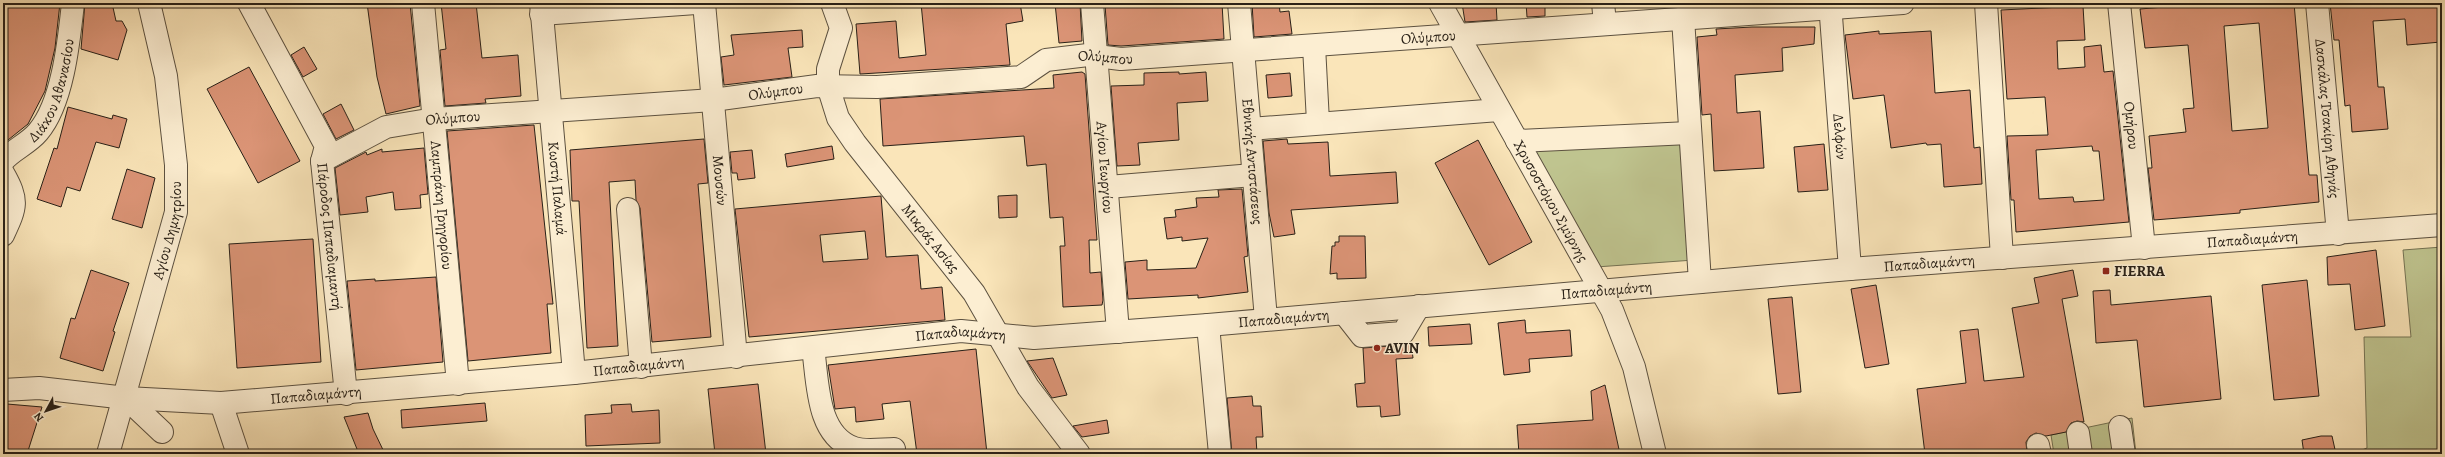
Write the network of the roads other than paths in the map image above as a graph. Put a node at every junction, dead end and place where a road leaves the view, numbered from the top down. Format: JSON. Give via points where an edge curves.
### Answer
{"nodes":[{"id":1,"x":73,"y":3,"type":"edge"},
{"id":2,"x":149,"y":3,"type":"edge"},
{"id":3,"x":249,"y":3,"type":"edge"},
{"id":4,"x":424,"y":3,"type":"edge"},
{"id":5,"x":696,"y":3,"type":"edge"},
{"id":6,"x":704,"y":3,"type":"edge"},
{"id":7,"x":1092,"y":3,"type":"edge"},
{"id":8,"x":1239,"y":3,"type":"edge"},
{"id":9,"x":1440,"y":3,"type":"edge"},
{"id":10,"x":1904,"y":3,"type":"edge"},
{"id":11,"x":1986,"y":3,"type":"edge"},
{"id":12,"x":2119,"y":3,"type":"edge"},
{"id":13,"x":2317,"y":3,"type":"edge"},
{"id":14,"x":839,"y":6,"type":"edge"},
{"id":15,"x":1831,"y":6,"type":"edge"},
{"id":16,"x":541,"y":8,"type":"edge"},
{"id":17,"x":1604,"y":13,"type":"edge"},
{"id":18,"x":1683,"y":18,"type":"junction"},
{"id":19,"x":1457,"y":34,"type":"junction"},
{"id":20,"x":1314,"y":46,"type":"junction"},
{"id":21,"x":1243,"y":51,"type":"junction"},
{"id":22,"x":1098,"y":56,"type":"junction"},
{"id":23,"x":828,"y":86,"type":"junction"},
{"id":24,"x":713,"y":100,"type":"junction"},
{"id":25,"x":1499,"y":110,"type":"junction"},
{"id":26,"x":551,"y":112,"type":"junction"},
{"id":27,"x":434,"y":119,"type":"junction"},
{"id":28,"x":1318,"y":122,"type":"junction"},
{"id":29,"x":1250,"y":129,"type":"junction"},
{"id":30,"x":1689,"y":133,"type":"junction"},
{"id":31,"x":1517,"y":141,"type":"junction"},
{"id":32,"x":3,"y":161,"type":"edge"},
{"id":33,"x":322,"y":161,"type":"junction"},
{"id":34,"x":3,"y":173,"type":"edge"},
{"id":35,"x":1253,"y":175,"type":"junction"},
{"id":36,"x":1108,"y":187,"type":"junction"},
{"id":37,"x":628,"y":209,"type":"dead end"},
{"id":38,"x":2442,"y":225,"type":"edge"},
{"id":39,"x":3,"y":226,"type":"edge"},
{"id":40,"x":2338,"y":234,"type":"junction"},
{"id":41,"x":3,"y":235,"type":"edge"},
{"id":42,"x":2144,"y":248,"type":"junction"},
{"id":43,"x":2002,"y":258,"type":"junction"},
{"id":44,"x":1850,"y":269,"type":"junction"},
{"id":45,"x":1700,"y":282,"type":"junction"},
{"id":46,"x":1601,"y":290,"type":"junction"},
{"id":47,"x":1266,"y":319,"type":"junction"},
{"id":48,"x":1208,"y":325,"type":"junction"},
{"id":49,"x":1118,"y":332,"type":"junction"},
{"id":50,"x":998,"y":334,"type":"junction"},
{"id":51,"x":814,"y":348,"type":"junction"},
{"id":52,"x":736,"y":357,"type":"junction"},
{"id":53,"x":642,"y":367,"type":"junction"},
{"id":54,"x":574,"y":374,"type":"junction"},
{"id":55,"x":458,"y":384,"type":"junction"},
{"id":56,"x":3,"y":390,"type":"edge"},
{"id":57,"x":346,"y":394,"type":"junction"},
{"id":58,"x":126,"y":398,"type":"junction"},
{"id":59,"x":222,"y":403,"type":"junction"},
{"id":60,"x":2120,"y":427,"type":"dead end"},
{"id":61,"x":162,"y":432,"type":"dead end"},
{"id":62,"x":894,"y":449,"type":"dead end"},
{"id":63,"x":108,"y":454,"type":"edge"},
{"id":64,"x":238,"y":454,"type":"edge"},
{"id":65,"x":1079,"y":454,"type":"edge"},
{"id":66,"x":1220,"y":454,"type":"edge"},
{"id":67,"x":1655,"y":454,"type":"edge"},
{"id":68,"x":2124,"y":454,"type":"edge"}],
"edges":[{"from":1,"to":32,"type":"street","name":"Διάκου Αθανασίου","via":[[60,81],[52,110],[38,132]]},
{"from":2,"to":58,"type":"street","name":"Αγίου Δημητρίου","via":[[166,76],[176,165],[176,212]]},
{"from":3,"to":33,"type":"street","name":"Πάροδος Παπαδιαμαντή","via":[[323,139],[326,146]]},
{"from":4,"to":27,"type":"street","name":"Λαμπράκη Γρηγορίου"},
{"from":5,"to":16,"type":"street"},
{"from":6,"to":24,"type":"street","name":"Μουσών"},
{"from":7,"to":22,"type":"street","name":"Αγίου Γεωργίου"},
{"from":8,"to":21,"type":"street","name":"Εθνικής Αντιστάσεως"},
{"from":9,"to":19,"type":"street","name":"Χρυσοστόμου Σμύρνης"},
{"from":10,"to":15,"type":"street","name":"Ολύμπου"},
{"from":11,"to":43,"type":"street"},
{"from":12,"to":42,"type":"street","name":"Ομήρου"},
{"from":13,"to":40,"type":"street","name":"Δασκάλας Τσακίρη Αθηνάς"},
{"from":14,"to":23,"type":"street","name":"Μικράς Ασίας","via":[[840,32],[828,68]]},
{"from":15,"to":18,"type":"street","name":"Ολύμπου"},
{"from":15,"to":44,"type":"street","name":"Δελφών"},
{"from":16,"to":26,"type":"street","name":"Κωστή Παλαμά"},
{"from":17,"to":18,"type":"street","name":"Ολύμπου"},
{"from":17,"to":19,"type":"street","name":"Ολύμπου"},
{"from":18,"to":30,"type":"street"},
{"from":19,"to":20,"type":"street","name":"Ολύμπου"},
{"from":19,"to":25,"type":"street","name":"Χρυσοστόμου Σμύρνης"},
{"from":20,"to":21,"type":"street","name":"Ολύμπου"},
{"from":20,"to":28,"type":"street"},
{"from":21,"to":22,"type":"street","name":"Ολύμπου","via":[[1122,59]]},
{"from":21,"to":29,"type":"street","name":"Εθνικής Αντιστάσεως"},
{"from":22,"to":23,"type":"street","name":"Ολύμπου","via":[[1082,55],[1046,60],[1021,77],[877,87]]},
{"from":22,"to":36,"type":"street","name":"Αγίου Γεωργίου"},
{"from":23,"to":24,"type":"street","name":"Ολύμπου"},
{"from":23,"to":50,"type":"street","name":"Μικράς Ασίας","via":[[844,127],[974,293]]},
{"from":24,"to":26,"type":"street","name":"Ολύμπου"},
{"from":24,"to":52,"type":"street","name":"Μουσών"},
{"from":25,"to":28,"type":"street"},
{"from":25,"to":31,"type":"street","name":"Χρυσοστόμου Σμύρνης"},
{"from":26,"to":27,"type":"street","name":"Ολύμπου"},
{"from":26,"to":54,"type":"street","name":"Κωστή Παλαμά"},
{"from":27,"to":33,"type":"street","name":"Ολύμπου","via":[[386,128]]},
{"from":27,"to":55,"type":"street","name":"Λαμπράκη Γρηγορίου"},
{"from":28,"to":29,"type":"street"},
{"from":29,"to":35,"type":"street","name":"Εθνικής Αντιστάσεως"},
{"from":30,"to":31,"type":"street"},
{"from":30,"to":45,"type":"street"},
{"from":31,"to":46,"type":"street","name":"Χρυσοστόμου Σμύρνης"},
{"from":33,"to":57,"type":"street","name":"Πάροδος Παπαδιαμαντή"},
{"from":34,"to":41,"type":"street","via":[[14,192],[15,201],[13,213]]},
{"from":35,"to":36,"type":"street"},
{"from":35,"to":47,"type":"street","name":"Εθνικής Αντιστάσεως"},
{"from":36,"to":49,"type":"street","name":"Αγίου Γεωργίου"},
{"from":37,"to":53,"type":"street"},
{"from":38,"to":40,"type":"street","name":"Παπαδιαμάντη"},
{"from":39,"to":41,"type":"street"},
{"from":40,"to":42,"type":"street","name":"Παπαδιαμάντη"},
{"from":42,"to":43,"type":"street","name":"Παπαδιαμάντη"},
{"from":43,"to":44,"type":"street","name":"Παπαδιαμάντη"},
{"from":44,"to":45,"type":"street","name":"Παπαδιαμάντη"},
{"from":45,"to":46,"type":"street","name":"Παπαδιαμάντη"},
{"from":46,"to":47,"type":"street","name":"Παπαδιαμάντη"},
{"from":46,"to":67,"type":"street","name":"Χρυσοστόμου Σμύρνης","via":[[1619,326],[1634,367]]},
{"from":47,"to":48,"type":"street","name":"Παπαδιαμάντη"},
{"from":48,"to":49,"type":"street","name":"Παπαδιαμάντη"},
{"from":48,"to":66,"type":"street"},
{"from":49,"to":50,"type":"street","name":"Παπαδιαμάντη","via":[[1030,338]]},
{"from":50,"to":51,"type":"street","name":"Παπαδιαμάντη","via":[[961,331]]},
{"from":50,"to":65,"type":"street","name":"Μικράς Ασίας","via":[[1028,387]]},
{"from":51,"to":52,"type":"street","name":"Παπαδιαμάντη"},
{"from":51,"to":62,"type":"street","via":[[821,407],[839,441],[855,449]]},
{"from":52,"to":53,"type":"street","name":"Παπαδιαμάντη"},
{"from":53,"to":54,"type":"street","name":"Παπαδιαμάντη"},
{"from":54,"to":55,"type":"street","name":"Παπαδιαμάντη"},
{"from":55,"to":57,"type":"street","name":"Παπαδιαμάντη"},
{"from":56,"to":58,"type":"street","name":"Παπαδιαμάντη","via":[[39,388]]},
{"from":57,"to":59,"type":"street","name":"Παπαδιαμάντη"},
{"from":58,"to":59,"type":"street","name":"Παπαδιαμάντη"},
{"from":58,"to":61,"type":"street"},
{"from":58,"to":63,"type":"street","name":"Αγίου Δημητρίου"},
{"from":59,"to":64,"type":"street"},
{"from":60,"to":68,"type":"street"}]}
